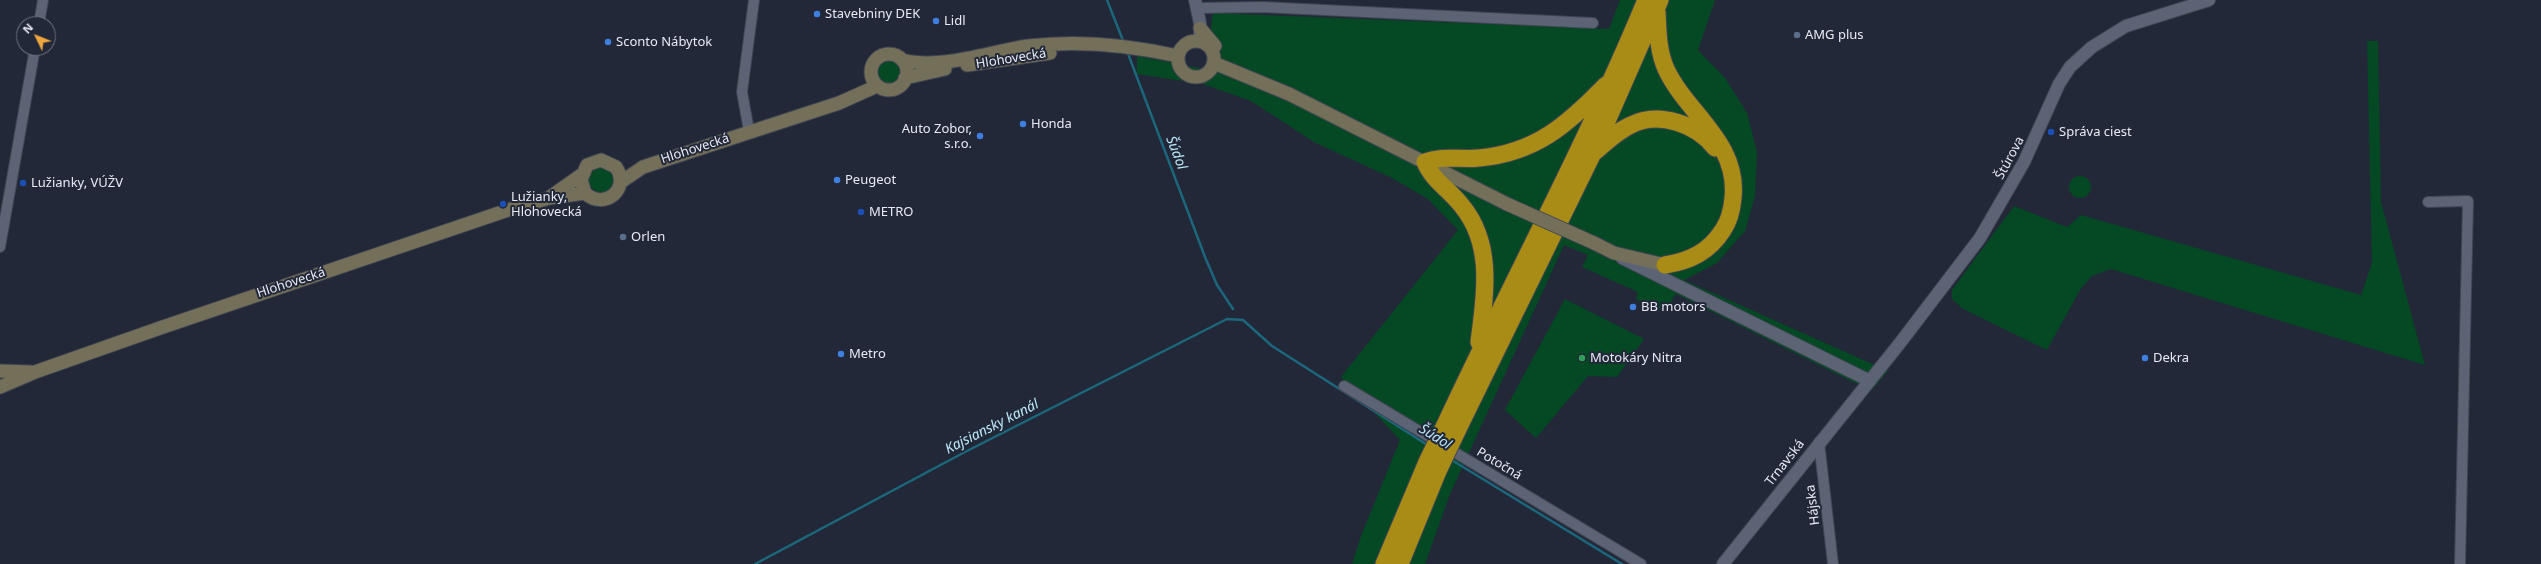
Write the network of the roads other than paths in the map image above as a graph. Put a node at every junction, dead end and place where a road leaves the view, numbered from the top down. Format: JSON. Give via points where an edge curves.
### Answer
{"nodes":[{"id":1,"x":43,"y":0,"type":"edge"},
{"id":2,"x":754,"y":0,"type":"edge"},
{"id":3,"x":1249,"y":0,"type":"edge"},
{"id":4,"x":2209,"y":0,"type":"edge"},
{"id":5,"x":1655,"y":3,"type":"edge"},
{"id":6,"x":1196,"y":4,"type":"edge"},
{"id":7,"x":1262,"y":7,"type":"junction"},
{"id":8,"x":40,"y":16,"type":"edge"},
{"id":9,"x":1593,"y":23,"type":"dead end"},
{"id":10,"x":1200,"y":28,"type":"junction"},
{"id":11,"x":1200,"y":41,"type":"junction"},
{"id":12,"x":1118,"y":47,"type":"junction"},
{"id":13,"x":34,"y":56,"type":"edge"},
{"id":14,"x":1178,"y":56,"type":"junction"},
{"id":15,"x":902,"y":60,"type":"junction"},
{"id":16,"x":1214,"y":63,"type":"junction"},
{"id":17,"x":1234,"y":70,"type":"junction"},
{"id":18,"x":1615,"y":75,"type":"junction"},
{"id":19,"x":905,"y":78,"type":"junction"},
{"id":20,"x":874,"y":80,"type":"junction"},
{"id":21,"x":749,"y":132,"type":"junction"},
{"id":22,"x":1593,"y":153,"type":"junction"},
{"id":23,"x":1425,"y":162,"type":"junction"},
{"id":24,"x":643,"y":166,"type":"junction"},
{"id":25,"x":616,"y":167,"type":"junction"},
{"id":26,"x":581,"y":175,"type":"junction"},
{"id":27,"x":621,"y":182,"type":"junction"},
{"id":28,"x":585,"y":193,"type":"junction"},
{"id":29,"x":549,"y":198,"type":"junction"},
{"id":30,"x":2428,"y":202,"type":"dead end"},
{"id":31,"x":0,"y":247,"type":"edge"},
{"id":32,"x":1667,"y":273,"type":"junction"},
{"id":33,"x":1478,"y":353,"type":"junction"},
{"id":34,"x":0,"y":371,"type":"edge"},
{"id":35,"x":35,"y":372,"type":"junction"},
{"id":36,"x":0,"y":380,"type":"edge"},
{"id":37,"x":1870,"y":381,"type":"junction"},
{"id":38,"x":0,"y":386,"type":"edge"},
{"id":39,"x":1344,"y":386,"type":"dead end"},
{"id":40,"x":1451,"y":428,"type":"junction"},
{"id":41,"x":1819,"y":442,"type":"junction"},
{"id":42,"x":1433,"y":467,"type":"junction"},
{"id":43,"x":1384,"y":564,"type":"edge"},
{"id":44,"x":1400,"y":564,"type":"edge"},
{"id":45,"x":1641,"y":564,"type":"edge"},
{"id":46,"x":1723,"y":564,"type":"edge"},
{"id":47,"x":1833,"y":564,"type":"edge"},
{"id":48,"x":2460,"y":564,"type":"edge"}],
"edges":[{"from":1,"to":8,"type":"street"},
{"from":2,"to":21,"type":"street","via":[[742,92]]},
{"from":3,"to":7,"type":"street"},
{"from":4,"to":37,"type":"street","name":"Štúrova","via":[[2126,26],[2100,40],[2077,59],[2059,84],[2024,162],[1980,238]]},
{"from":5,"to":18,"type":"highway"},
{"from":5,"to":22,"type":"highway"},
{"from":5,"to":32,"type":"highway","via":[[1659,47],[1666,70],[1721,144],[1731,168],[1734,192],[1725,228],[1709,248]]},
{"from":6,"to":7,"type":"street"},
{"from":6,"to":10,"type":"street"},
{"from":7,"to":9,"type":"street"},
{"from":10,"to":11,"type":"street"},
{"from":10,"to":17,"type":"main road"},
{"from":11,"to":14,"type":"main road","via":[[1185,44]]},
{"from":11,"to":16,"type":"main road","via":[[1212,49]]},
{"from":12,"to":14,"type":"main road"},
{"from":12,"to":15,"type":"main road","name":"Hlohovecká","via":[[1076,43],[990,52],[937,63]]},
{"from":12,"to":19,"type":"main road","name":"Hlohovecká","via":[[1020,56]]},
{"from":13,"to":31,"type":"street"},
{"from":14,"to":16,"type":"main road","via":[[1181,69],[1194,77],[1207,74]]},
{"from":15,"to":19,"type":"main road","via":[[906,68]]},
{"from":15,"to":20,"type":"main road","via":[[893,54],[883,55],[875,60]]},
{"from":16,"to":17,"type":"main road"},
{"from":17,"to":23,"type":"main road","via":[[1289,94]]},
{"from":18,"to":23,"type":"highway","via":[[1574,117],[1536,143],[1498,155],[1461,158],[1439,156]]},
{"from":18,"to":33,"type":"highway"},
{"from":19,"to":20,"type":"main road","via":[[903,83],[893,89]]},
{"from":20,"to":21,"type":"main road","name":"Hlohovecká","via":[[839,103]]},
{"from":21,"to":24,"type":"main road","name":"Hlohovecká"},
{"from":22,"to":32,"type":"highway","via":[[1633,124],[1657,119],[1692,128],[1714,147],[1726,176],[1728,191],[1724,215],[1705,244]]},
{"from":22,"to":40,"type":"highway"},
{"from":23,"to":32,"type":"main road","bridge":true,"via":[[1507,204],[1614,253]]},
{"from":23,"to":33,"type":"highway","via":[[1430,174],[1456,198],[1472,220],[1482,247],[1485,283]]},
{"from":24,"to":25,"type":"main road","name":"Hlohovecká"},
{"from":24,"to":27,"type":"main road","name":"Hlohovecká"},
{"from":25,"to":26,"type":"main road","name":"Hlohovecká","via":[[607,160],[596,160],[587,166]]},
{"from":25,"to":27,"type":"main road"},
{"from":26,"to":28,"type":"main road"},
{"from":26,"to":29,"type":"main road","name":"Hlohovecká"},
{"from":27,"to":28,"type":"main road","name":"Hlohovecká","via":[[617,192],[605,200],[595,199]]},
{"from":28,"to":29,"type":"main road","name":"Hlohovecká"},
{"from":29,"to":35,"type":"main road","name":"Hlohovecká","via":[[259,293]]},
{"from":30,"to":48,"type":"street","via":[[2468,201]]},
{"from":32,"to":37,"type":"street"},
{"from":33,"to":40,"type":"highway"},
{"from":34,"to":35,"type":"main road","name":"Hlohovecká"},
{"from":35,"to":38,"type":"main road","name":"Hlohovecká"},
{"from":36,"to":38,"type":"main road"},
{"from":37,"to":41,"type":"street","name":"Trnavská"},
{"from":39,"to":45,"type":"street","name":"Potočná"},
{"from":40,"to":42,"type":"highway","bridge":true},
{"from":41,"to":46,"type":"street","name":"Trnavská"},
{"from":41,"to":47,"type":"street","name":"Hájska"},
{"from":42,"to":43,"type":"highway"},
{"from":42,"to":44,"type":"highway"}]}
